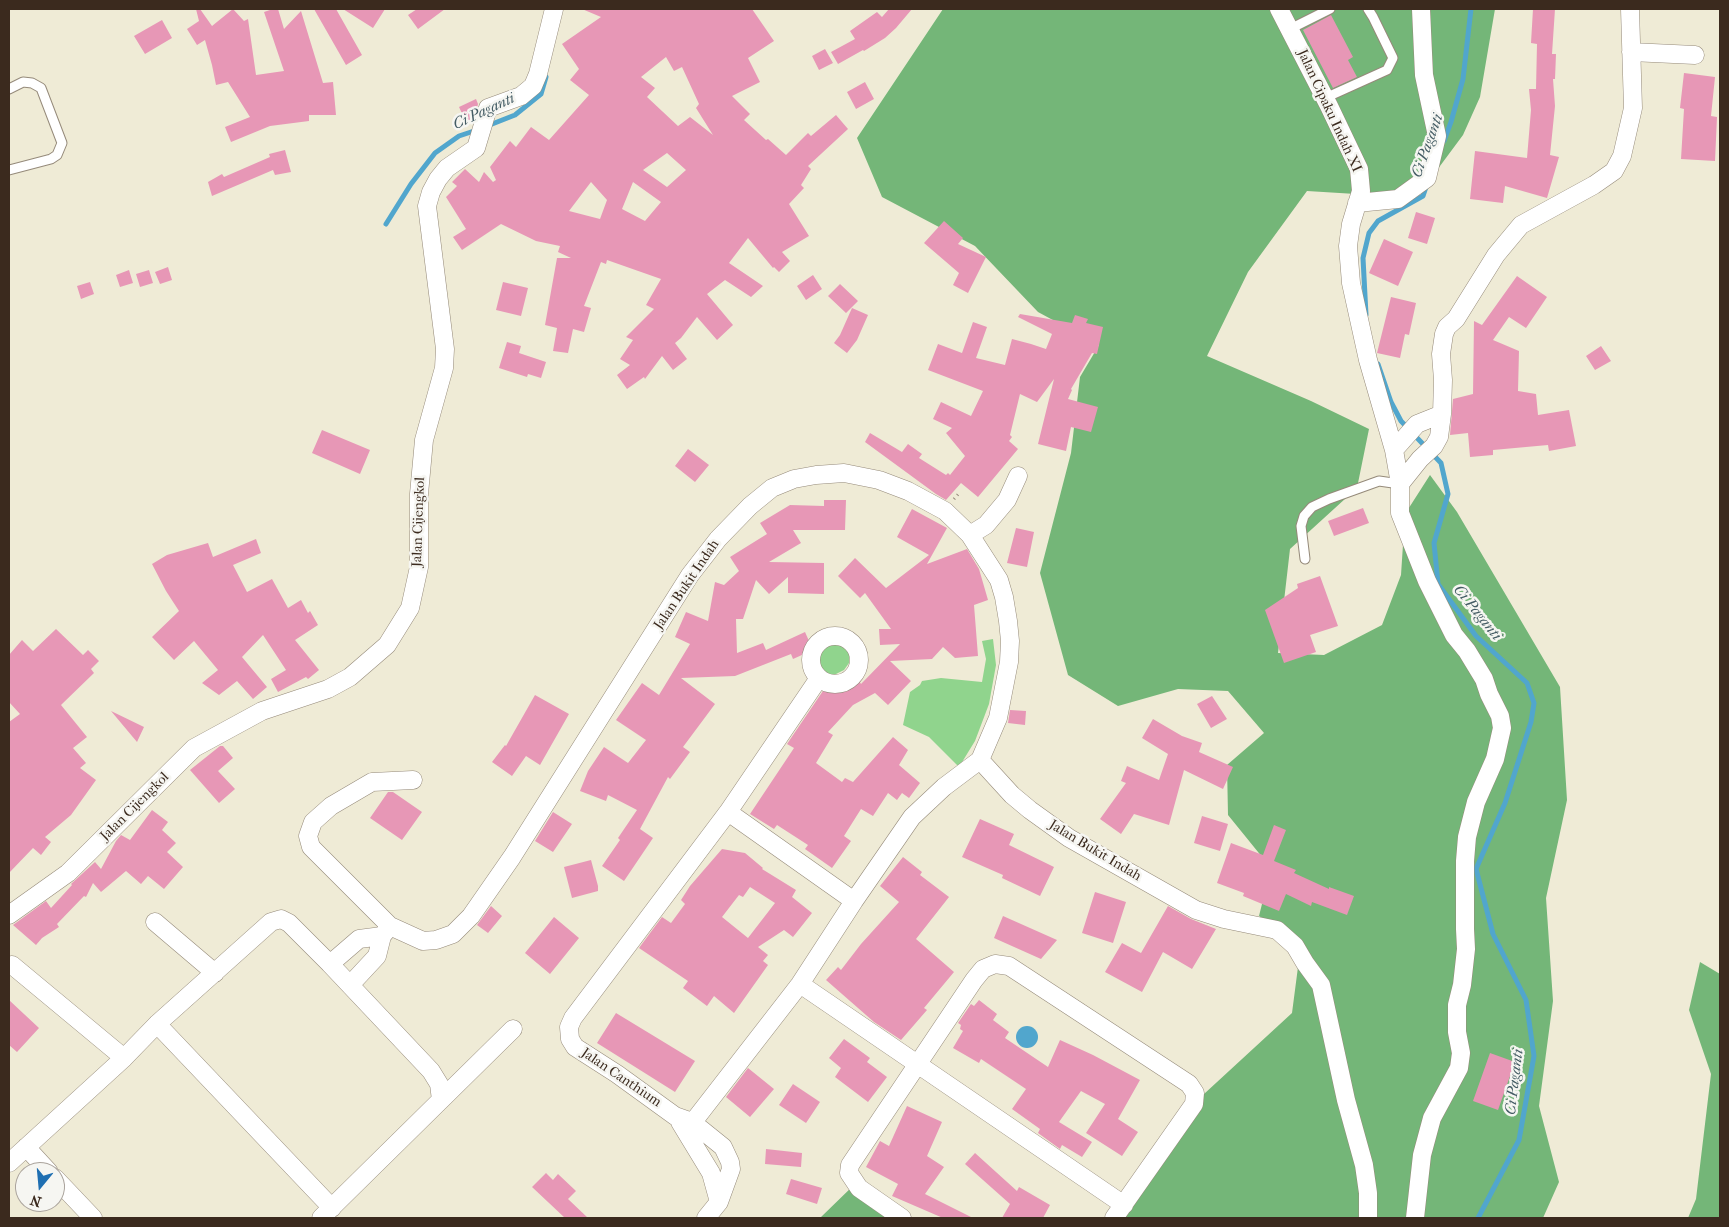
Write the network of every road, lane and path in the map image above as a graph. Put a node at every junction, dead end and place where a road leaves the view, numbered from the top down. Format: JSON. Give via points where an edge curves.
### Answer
{"nodes":[{"id":1,"x":554,"y":9,"type":"edge"},
{"id":2,"x":1279,"y":9,"type":"edge"},
{"id":3,"x":1330,"y":9,"type":"edge"},
{"id":4,"x":1368,"y":9,"type":"edge"},
{"id":5,"x":1421,"y":9,"type":"edge"},
{"id":6,"x":1630,"y":9,"type":"edge"},
{"id":7,"x":1290,"y":29,"type":"junction"},
{"id":8,"x":1631,"y":52,"type":"junction"},
{"id":9,"x":1695,"y":55,"type":"dead end"},
{"id":10,"x":9,"y":89,"type":"edge"},
{"id":11,"x":1325,"y":98,"type":"junction"},
{"id":12,"x":9,"y":170,"type":"edge"},
{"id":13,"x":1357,"y":203,"type":"junction"},
{"id":14,"x":1442,"y":414,"type":"junction"},
{"id":15,"x":1399,"y":444,"type":"junction"},
{"id":16,"x":1018,"y":476,"type":"dead end"},
{"id":17,"x":1400,"y":484,"type":"junction"},
{"id":18,"x":970,"y":535,"type":"junction"},
{"id":19,"x":1305,"y":559,"type":"dead end"},
{"id":20,"x":819,"y":678,"type":"dead end"},
{"id":21,"x":980,"y":760,"type":"junction"},
{"id":22,"x":413,"y":780,"type":"dead end"},
{"id":23,"x":728,"y":812,"type":"junction"},
{"id":24,"x":854,"y":901,"type":"junction"},
{"id":25,"x":9,"y":916,"type":"edge"},
{"id":26,"x":155,"y":922,"type":"dead end"},
{"id":27,"x":386,"y":931,"type":"junction"},
{"id":28,"x":12,"y":964,"type":"dead end"},
{"id":29,"x":330,"y":964,"type":"junction"},
{"id":30,"x":215,"y":973,"type":"junction"},
{"id":31,"x":800,"y":984,"type":"junction"},
{"id":32,"x":350,"y":985,"type":"junction"},
{"id":33,"x":157,"y":1024,"type":"junction"},
{"id":34,"x":513,"y":1029,"type":"dead end"},
{"id":35,"x":124,"y":1058,"type":"junction"},
{"id":36,"x":918,"y":1064,"type":"junction"},
{"id":37,"x":441,"y":1100,"type":"junction"},
{"id":38,"x":689,"y":1127,"type":"junction"},
{"id":39,"x":26,"y":1148,"type":"junction"},
{"id":40,"x":39,"y":1162,"type":"edge"},
{"id":41,"x":9,"y":1163,"type":"edge"},
{"id":42,"x":65,"y":1191,"type":"edge"},
{"id":43,"x":1119,"y":1212,"type":"edge"},
{"id":44,"x":327,"y":1213,"type":"edge"},
{"id":45,"x":83,"y":1215,"type":"edge"},
{"id":46,"x":706,"y":1218,"type":"edge"},
{"id":47,"x":902,"y":1218,"type":"edge"},
{"id":48,"x":1368,"y":1218,"type":"edge"},
{"id":49,"x":1414,"y":1218,"type":"edge"}],
"edges":[{"from":1,"to":25,"type":"street","name":"Jalan Cijengkol","via":[[533,86],[521,96],[488,108],[476,148],[438,179],[427,206],[445,359],[424,440],[419,494],[419,567],[410,608],[387,645],[350,677],[328,689],[262,711],[194,748],[68,873]]},
{"from":2,"to":7,"type":"street","name":"Jalan Cipaku Indah XI"},
{"from":3,"to":7,"type":"lane"},
{"from":4,"to":11,"type":"lane","via":[[1393,58],[1386,70]]},
{"from":5,"to":13,"type":"street","via":[[1424,75],[1437,136],[1427,178],[1398,199]]},
{"from":6,"to":8,"type":"street"},
{"from":7,"to":11,"type":"street","name":"Jalan Cipaku Indah XI"},
{"from":8,"to":9,"type":"street"},
{"from":8,"to":14,"type":"street","via":[[1633,108],[1622,156],[1614,171],[1594,185],[1521,225],[1496,255],[1444,334]]},
{"from":10,"to":12,"type":"lane","via":[[23,82],[41,88],[62,142],[57,155]]},
{"from":11,"to":13,"type":"street","name":"Jalan Cipaku Indah XI","via":[[1359,169],[1361,191]]},
{"from":13,"to":15,"type":"street","name":"Jalan Cipaku Indah XI","via":[[1348,246],[1351,283],[1368,360]]},
{"from":14,"to":15,"type":"street","via":[[1417,424]]},
{"from":14,"to":17,"type":"street","via":[[1439,437],[1434,446]]},
{"from":15,"to":17,"type":"street","name":"Jalan Cipaku Indah XI"},
{"from":16,"to":18,"type":"street","via":[[1007,500],[986,525]]},
{"from":17,"to":19,"type":"lane","via":[[1379,481],[1312,507],[1301,526]]},
{"from":17,"to":49,"type":"street","name":"Jalan Cipaku Indah XI","via":[[1400,513],[1427,581],[1454,635],[1484,679],[1502,728],[1495,759],[1476,802],[1465,861],[1466,949],[1457,1005],[1461,1053],[1455,1078],[1432,1118],[1422,1155]]},
{"from":18,"to":21,"type":"street","name":"Jalan Bukit Indah","via":[[999,580],[1010,641],[998,718]]},
{"from":18,"to":27,"type":"street","name":"Jalan Bukit Indah","via":[[944,512],[908,491],[879,480],[844,473],[816,474],[772,488],[734,521],[704,555],[471,916],[453,934],[436,940],[424,941]]},
{"from":20,"to":23,"type":"street","name":"Jalan Canthium"},
{"from":21,"to":24,"type":"street","via":[[912,817]]},
{"from":21,"to":48,"type":"street","name":"Jalan Bukit Indah","via":[[1012,795],[1069,838],[1196,910],[1277,930],[1295,946],[1321,985],[1364,1165]]},
{"from":22,"to":27,"type":"street","via":[[372,782],[330,806],[313,822],[308,836],[311,847]]},
{"from":23,"to":24,"type":"street"},
{"from":23,"to":38,"type":"street","name":"Jalan Canthium","via":[[573,1018],[569,1028],[575,1047]]},
{"from":24,"to":31,"type":"street"},
{"from":26,"to":30,"type":"street"},
{"from":27,"to":29,"type":"street","via":[[359,939]]},
{"from":27,"to":32,"type":"street","via":[[377,956]]},
{"from":28,"to":35,"type":"street"},
{"from":29,"to":30,"type":"street","via":[[289,923],[280,919],[271,922]]},
{"from":29,"to":32,"type":"street"},
{"from":30,"to":33,"type":"street"},
{"from":31,"to":36,"type":"street"},
{"from":31,"to":38,"type":"street"},
{"from":32,"to":37,"type":"street","via":[[431,1071]]},
{"from":33,"to":35,"type":"street"},
{"from":33,"to":44,"type":"street"},
{"from":34,"to":37,"type":"street"},
{"from":35,"to":39,"type":"street"},
{"from":36,"to":43,"type":"street"},
{"from":36,"to":43,"type":"street","via":[[974,980],[983,969],[995,964],[1009,966],[1189,1084],[1195,1093],[1194,1104]]},
{"from":36,"to":47,"type":"street","via":[[850,1165],[849,1173],[859,1188]]},
{"from":37,"to":44,"type":"street"},
{"from":38,"to":46,"type":"street","name":"Jalan Canthium","via":[[724,1147],[730,1162],[731,1169],[719,1202]]},
{"from":39,"to":40,"type":"street"},
{"from":39,"to":41,"type":"street"},
{"from":42,"to":45,"type":"street"}]}
